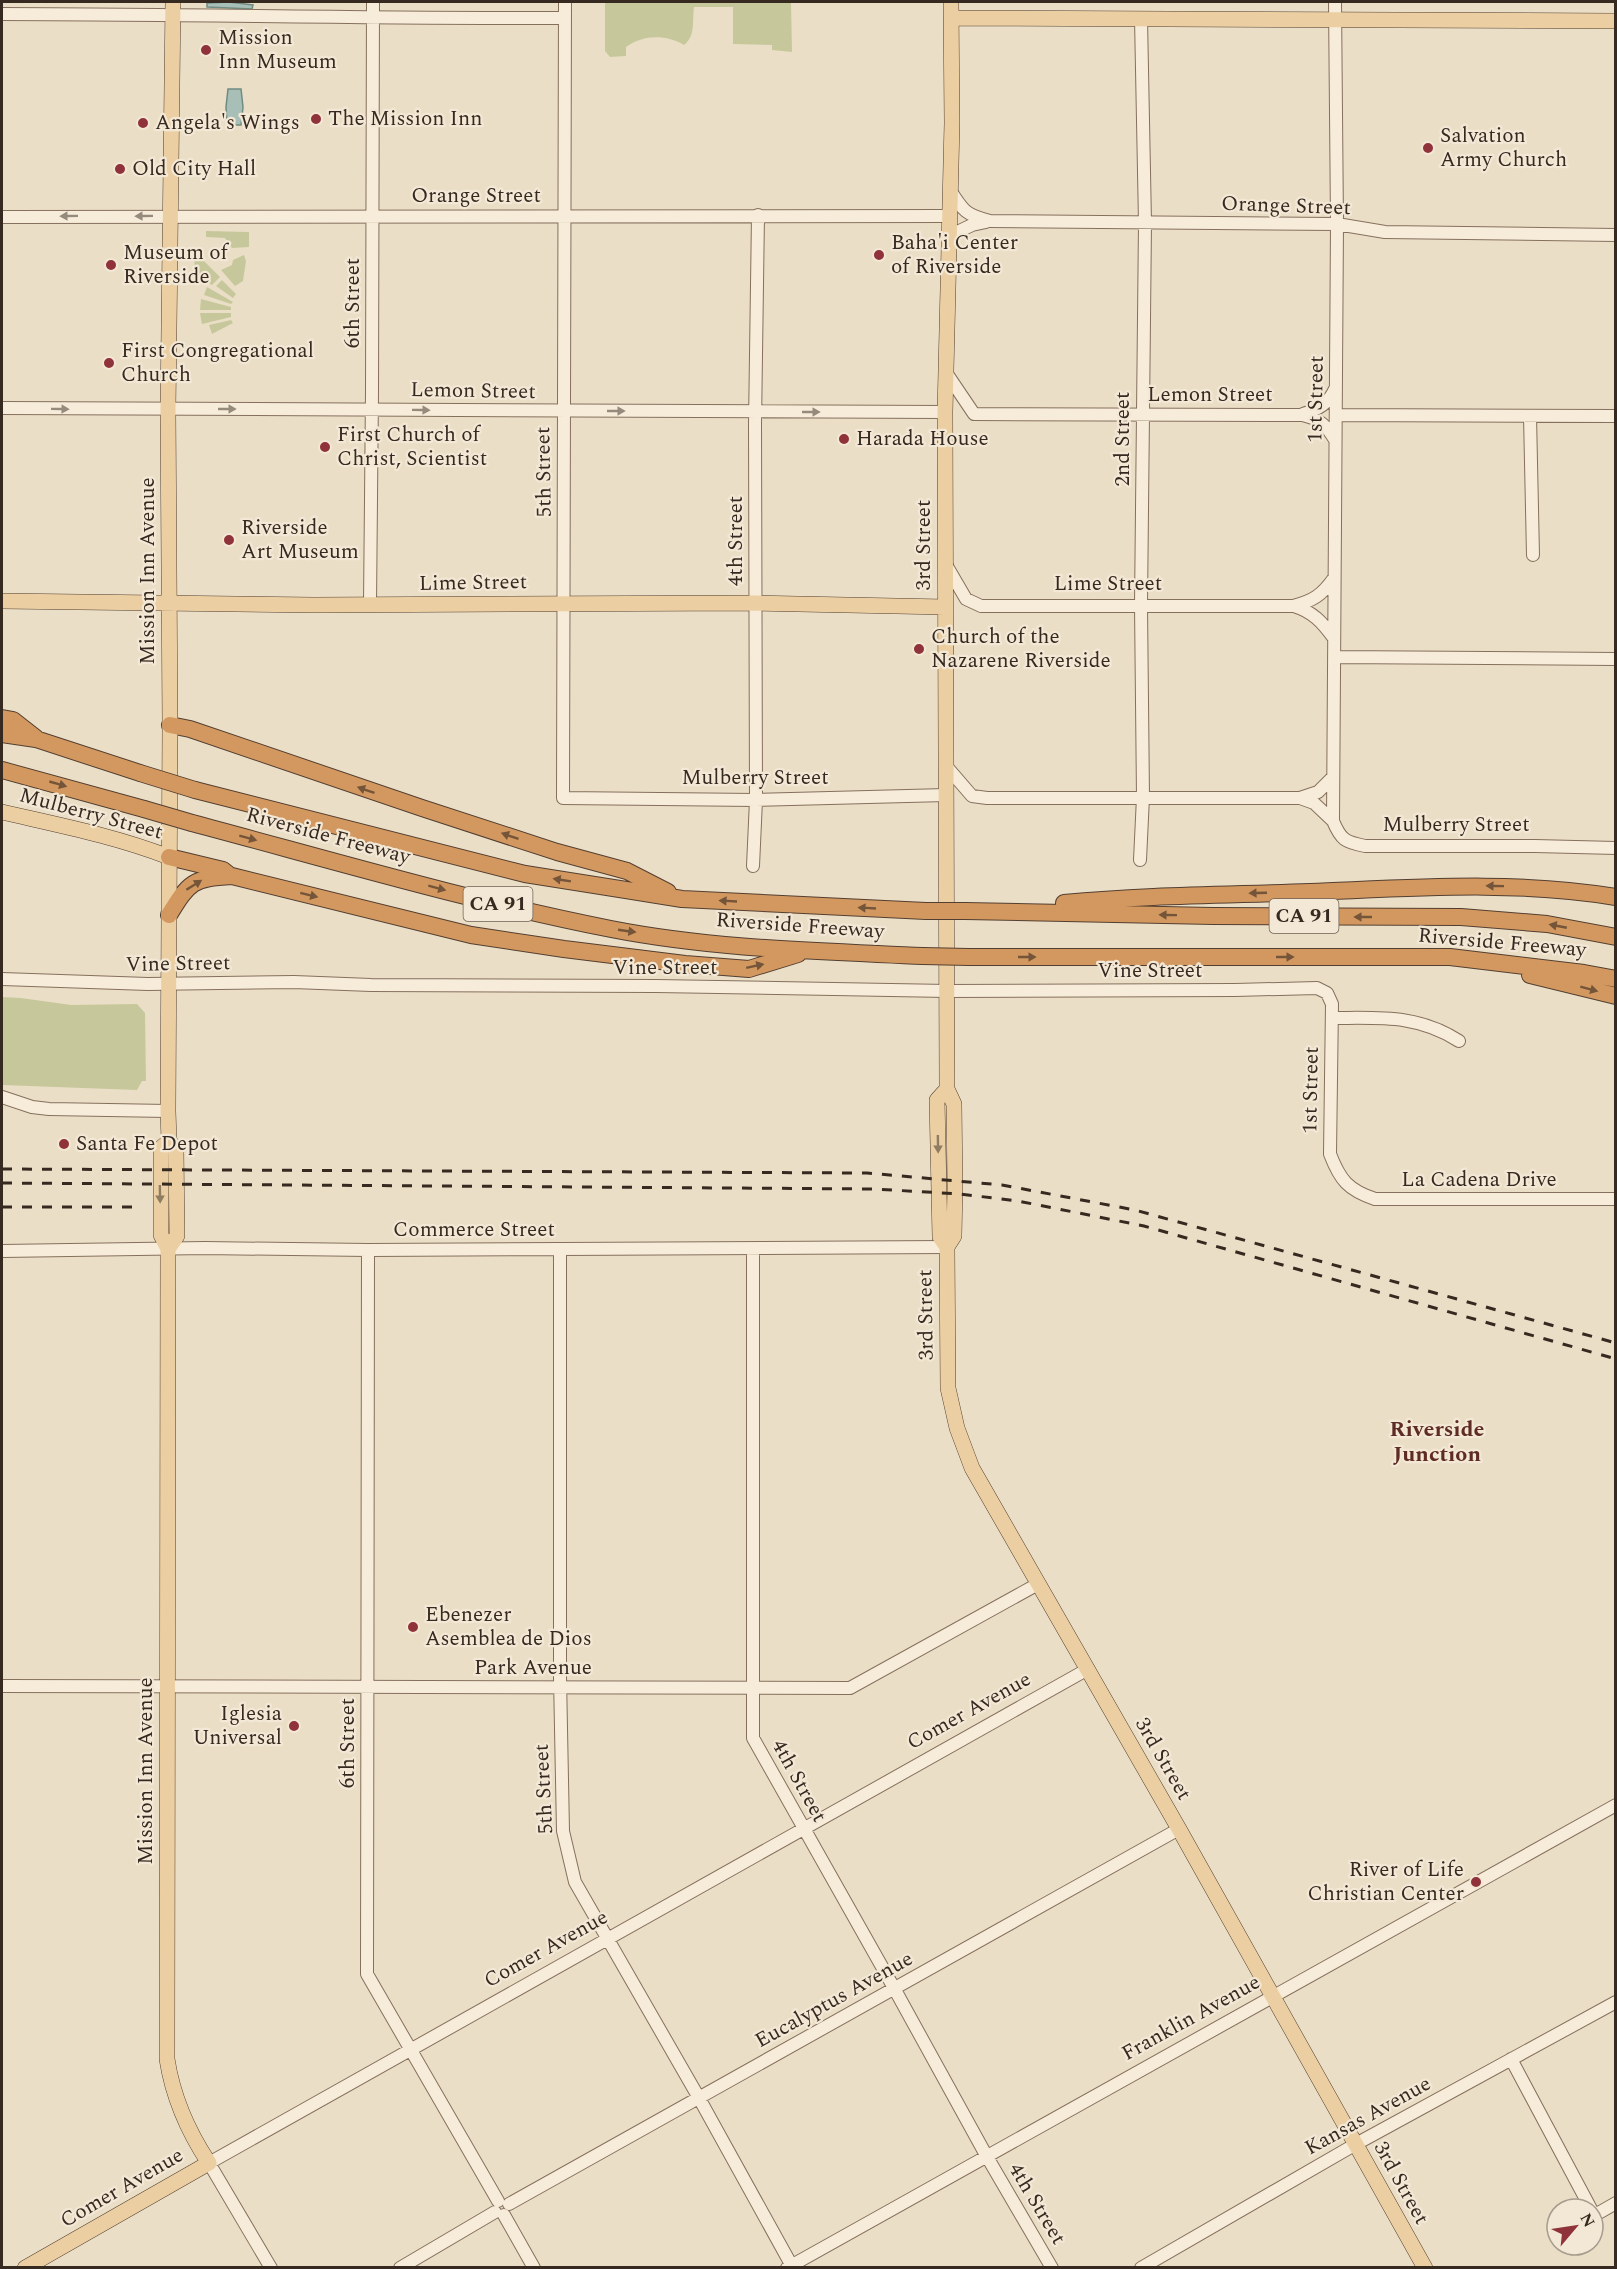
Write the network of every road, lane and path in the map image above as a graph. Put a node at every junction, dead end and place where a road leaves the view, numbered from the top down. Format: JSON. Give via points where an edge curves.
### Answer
{"nodes":[{"id":1,"x":373,"y":2,"type":"edge"},
{"id":2,"x":565,"y":2,"type":"edge"},
{"id":3,"x":951,"y":2,"type":"edge"},
{"id":4,"x":1335,"y":2,"type":"edge"},
{"id":5,"x":173,"y":9,"type":"edge"},
{"id":6,"x":2,"y":14,"type":"edge"},
{"id":7,"x":373,"y":16,"type":"junction"},
{"id":8,"x":565,"y":18,"type":"junction"},
{"id":9,"x":951,"y":18,"type":"junction"},
{"id":10,"x":1141,"y":18,"type":"junction"},
{"id":11,"x":1335,"y":21,"type":"junction"},
{"id":12,"x":1616,"y":21,"type":"edge"},
{"id":13,"x":950,"y":189,"type":"junction"},
{"id":14,"x":565,"y":215,"type":"junction"},
{"id":15,"x":758,"y":215,"type":"junction"},
{"id":16,"x":171,"y":216,"type":"junction"},
{"id":17,"x":372,"y":216,"type":"junction"},
{"id":18,"x":950,"y":216,"type":"junction"},
{"id":19,"x":2,"y":217,"type":"edge"},
{"id":20,"x":990,"y":221,"type":"junction"},
{"id":21,"x":1145,"y":223,"type":"junction"},
{"id":22,"x":1337,"y":224,"type":"junction"},
{"id":23,"x":1616,"y":235,"type":"edge"},
{"id":24,"x":949,"y":236,"type":"junction"},
{"id":25,"x":947,"y":374,"type":"junction"},
{"id":26,"x":1336,"y":388,"type":"junction"},
{"id":27,"x":2,"y":408,"type":"edge"},
{"id":28,"x":168,"y":409,"type":"junction"},
{"id":29,"x":372,"y":410,"type":"junction"},
{"id":30,"x":563,"y":411,"type":"junction"},
{"id":31,"x":755,"y":412,"type":"junction"},
{"id":32,"x":945,"y":412,"type":"junction"},
{"id":33,"x":1143,"y":414,"type":"junction"},
{"id":34,"x":1302,"y":415,"type":"junction"},
{"id":35,"x":1336,"y":415,"type":"junction"},
{"id":36,"x":1530,"y":416,"type":"junction"},
{"id":37,"x":1616,"y":416,"type":"edge"},
{"id":38,"x":1335,"y":440,"type":"junction"},
{"id":39,"x":1533,"y":555,"type":"dead end"},
{"id":40,"x":945,"y":563,"type":"junction"},
{"id":41,"x":1334,"y":578,"type":"junction"},
{"id":42,"x":2,"y":601,"type":"edge"},
{"id":43,"x":169,"y":603,"type":"junction"},
{"id":44,"x":565,"y":603,"type":"junction"},
{"id":45,"x":756,"y":603,"type":"junction"},
{"id":46,"x":370,"y":605,"type":"junction"},
{"id":47,"x":1141,"y":605,"type":"junction"},
{"id":48,"x":945,"y":606,"type":"junction"},
{"id":49,"x":1293,"y":606,"type":"junction"},
{"id":50,"x":1334,"y":638,"type":"junction"},
{"id":51,"x":1334,"y":657,"type":"junction"},
{"id":52,"x":1616,"y":659,"type":"edge"},
{"id":53,"x":2,"y":718,"type":"edge"},
{"id":54,"x":170,"y":725,"type":"junction"},
{"id":55,"x":2,"y":734,"type":"edge"},
{"id":56,"x":36,"y":739,"type":"junction"},
{"id":57,"x":946,"y":766,"type":"junction"},
{"id":58,"x":2,"y":770,"type":"edge"},
{"id":59,"x":1332,"y":778,"type":"junction"},
{"id":60,"x":946,"y":795,"type":"junction"},
{"id":61,"x":1143,"y":797,"type":"junction"},
{"id":62,"x":563,"y":798,"type":"joint"},
{"id":63,"x":1300,"y":798,"type":"junction"},
{"id":64,"x":756,"y":801,"type":"junction"},
{"id":65,"x":6,"y":815,"type":"edge"},
{"id":66,"x":1333,"y":821,"type":"junction"},
{"id":67,"x":1616,"y":848,"type":"edge"},
{"id":68,"x":169,"y":857,"type":"junction"},
{"id":69,"x":1140,"y":860,"type":"dead end"},
{"id":70,"x":753,"y":866,"type":"dead end"},
{"id":71,"x":232,"y":876,"type":"junction"},
{"id":72,"x":1616,"y":897,"type":"edge"},
{"id":73,"x":682,"y":899,"type":"junction"},
{"id":74,"x":991,"y":911,"type":"junction"},
{"id":75,"x":169,"y":915,"type":"junction"},
{"id":76,"x":1616,"y":937,"type":"edge"},
{"id":77,"x":810,"y":951,"type":"junction"},
{"id":78,"x":1450,"y":957,"type":"junction"},
{"id":79,"x":2,"y":979,"type":"edge"},
{"id":80,"x":1616,"y":980,"type":"edge"},
{"id":81,"x":169,"y":984,"type":"junction"},
{"id":82,"x":948,"y":991,"type":"junction"},
{"id":83,"x":1326,"y":993,"type":"joint"},
{"id":84,"x":1616,"y":996,"type":"edge"},
{"id":85,"x":1332,"y":1018,"type":"junction"},
{"id":86,"x":1460,"y":1041,"type":"dead end"},
{"id":87,"x":2,"y":1097,"type":"edge"},
{"id":88,"x":168,"y":1111,"type":"junction"},
{"id":89,"x":1346,"y":1185,"type":"joint"},
{"id":90,"x":1616,"y":1199,"type":"edge"},
{"id":91,"x":946,"y":1248,"type":"junction"},
{"id":92,"x":168,"y":1249,"type":"junction"},
{"id":93,"x":560,"y":1249,"type":"junction"},
{"id":94,"x":753,"y":1249,"type":"junction"},
{"id":95,"x":368,"y":1250,"type":"junction"},
{"id":96,"x":2,"y":1251,"type":"edge"},
{"id":97,"x":1038,"y":1584,"type":"junction"},
{"id":98,"x":1088,"y":1669,"type":"junction"},
{"id":99,"x":2,"y":1686,"type":"edge"},
{"id":100,"x":167,"y":1687,"type":"junction"},
{"id":101,"x":368,"y":1687,"type":"junction"},
{"id":102,"x":560,"y":1687,"type":"junction"},
{"id":103,"x":753,"y":1689,"type":"junction"},
{"id":104,"x":1616,"y":1805,"type":"edge"},
{"id":105,"x":803,"y":1829,"type":"junction"},
{"id":106,"x":1179,"y":1829,"type":"junction"},
{"id":107,"x":607,"y":1939,"type":"junction"},
{"id":108,"x":894,"y":1988,"type":"junction"},
{"id":109,"x":1271,"y":1995,"type":"junction"},
{"id":110,"x":1616,"y":2002,"type":"edge"},
{"id":111,"x":410,"y":2049,"type":"junction"},
{"id":112,"x":1511,"y":2059,"type":"junction"},
{"id":113,"x":699,"y":2098,"type":"junction"},
{"id":114,"x":1356,"y":2144,"type":"junction"},
{"id":115,"x":986,"y":2155,"type":"junction"},
{"id":116,"x":209,"y":2163,"type":"junction"},
{"id":117,"x":1585,"y":2197,"type":"edge"},
{"id":118,"x":501,"y":2208,"type":"junction"},
{"id":119,"x":790,"y":2267,"type":"edge"},
{"id":120,"x":25,"y":2268,"type":"edge"},
{"id":121,"x":271,"y":2268,"type":"edge"},
{"id":122,"x":400,"y":2268,"type":"edge"},
{"id":123,"x":534,"y":2268,"type":"edge"},
{"id":124,"x":1052,"y":2268,"type":"edge"},
{"id":125,"x":1141,"y":2268,"type":"edge"},
{"id":126,"x":1425,"y":2268,"type":"edge"}],
"edges":[{"from":1,"to":7,"type":"street","name":"6th Street"},
{"from":2,"to":8,"type":"street","name":"5th Street"},
{"from":3,"to":9,"type":"main road","name":"3rd Street"},
{"from":4,"to":11,"type":"street","name":"1st Street"},
{"from":5,"to":6,"type":"street"},
{"from":5,"to":7,"type":"street","via":[[264,18]]},
{"from":5,"to":16,"type":"main road","name":"Mission Inn Avenue"},
{"from":7,"to":8,"type":"street"},
{"from":7,"to":17,"type":"street","name":"6th Street"},
{"from":8,"to":14,"type":"street","name":"5th Street"},
{"from":9,"to":10,"type":"main road"},
{"from":9,"to":13,"type":"main road","name":"3rd Street"},
{"from":10,"to":11,"type":"main road"},
{"from":10,"to":21,"type":"street","name":"2nd Street"},
{"from":11,"to":12,"type":"main road"},
{"from":11,"to":22,"type":"street","name":"1st Street"},
{"from":13,"to":18,"type":"main road","name":"3rd Street"},
{"from":13,"to":20,"type":"street","name":"Orange Street","via":[[971,216]]},
{"from":14,"to":15,"type":"street","name":"Orange Street"},
{"from":14,"to":17,"type":"street","name":"Orange Street"},
{"from":14,"to":30,"type":"street","name":"5th Street"},
{"from":15,"to":18,"type":"street","name":"Orange Street"},
{"from":15,"to":31,"type":"street","name":"4th Street"},
{"from":16,"to":17,"type":"street","name":"Orange Street"},
{"from":16,"to":19,"type":"street","name":"Orange Street","one_way":true},
{"from":16,"to":28,"type":"main road","name":"Mission Inn Avenue"},
{"from":17,"to":29,"type":"street","name":"6th Street"},
{"from":18,"to":24,"type":"main road","name":"3rd Street"},
{"from":20,"to":21,"type":"street","name":"Orange Street"},
{"from":20,"to":24,"type":"street","name":"Orange Street"},
{"from":21,"to":22,"type":"street","name":"Orange Street"},
{"from":21,"to":33,"type":"street","name":"2nd Street"},
{"from":22,"to":23,"type":"street","name":"Orange Street","via":[[1385,232]]},
{"from":22,"to":26,"type":"street","name":"1st Street"},
{"from":24,"to":25,"type":"main road","name":"3rd Street"},
{"from":25,"to":32,"type":"main road","name":"3rd Street"},
{"from":25,"to":33,"type":"street","name":"Lemon Street","via":[[974,414]]},
{"from":26,"to":34,"type":"street","via":[[1319,409]]},
{"from":26,"to":35,"type":"street","name":"1st Street"},
{"from":27,"to":28,"type":"street","name":"Lemon Street","one_way":true},
{"from":28,"to":29,"type":"street","name":"Lemon Street","one_way":true},
{"from":28,"to":43,"type":"main road","name":"Mission Inn Avenue"},
{"from":29,"to":30,"type":"street","name":"Lemon Street","one_way":true},
{"from":29,"to":46,"type":"street","name":"6th Street"},
{"from":30,"to":31,"type":"street","name":"Lemon Street","one_way":true},
{"from":30,"to":44,"type":"street","name":"5th Street"},
{"from":31,"to":32,"type":"street","name":"Lemon Street","one_way":true},
{"from":31,"to":45,"type":"street","name":"4th Street"},
{"from":32,"to":40,"type":"main road","name":"3rd Street"},
{"from":33,"to":34,"type":"street","name":"Lemon Street"},
{"from":33,"to":47,"type":"street","name":"2nd Street"},
{"from":34,"to":38,"type":"street","via":[[1317,418]]},
{"from":35,"to":36,"type":"street"},
{"from":35,"to":38,"type":"street","name":"1st Street"},
{"from":36,"to":37,"type":"street"},
{"from":36,"to":39,"type":"street"},
{"from":38,"to":41,"type":"street","name":"1st Street"},
{"from":40,"to":47,"type":"street","name":"Lime Street","via":[[966,599],[981,606]]},
{"from":40,"to":48,"type":"main road","name":"3rd Street"},
{"from":41,"to":49,"type":"street","via":[[1323,594]]},
{"from":41,"to":50,"type":"street","name":"1st Street"},
{"from":42,"to":43,"type":"main road","name":"Lime Street"},
{"from":43,"to":46,"type":"main road","name":"Lime Street"},
{"from":43,"to":54,"type":"main road","name":"Mission Inn Avenue"},
{"from":44,"to":45,"type":"main road","name":"Lime Street"},
{"from":44,"to":46,"type":"main road","name":"Lime Street"},
{"from":44,"to":62,"type":"street","name":"5th Street"},
{"from":45,"to":48,"type":"main road","name":"Lime Street"},
{"from":45,"to":64,"type":"street","name":"4th Street"},
{"from":47,"to":49,"type":"street","name":"Lime Street"},
{"from":47,"to":61,"type":"street","name":"2nd Street"},
{"from":48,"to":57,"type":"main road","name":"3rd Street"},
{"from":49,"to":50,"type":"street","via":[[1308,610]]},
{"from":50,"to":51,"type":"street","name":"1st Street"},
{"from":51,"to":52,"type":"street"},
{"from":51,"to":59,"type":"street","name":"1st Street"},
{"from":53,"to":56,"type":"highway","via":[[13,720]]},
{"from":54,"to":68,"type":"main road","name":"Mission Inn Avenue"},
{"from":73,"to":54,"type":"highway","one_way":true,"via":[[627,871],[557,852]]},
{"from":55,"to":56,"type":"highway","name":"Riverside Freeway","number":"CA 91"},
{"from":73,"to":56,"type":"highway","name":"Riverside Freeway","number":"CA 91","one_way":true,"bridge":true,"via":[[525,874],[195,790]]},
{"from":57,"to":60,"type":"main road","name":"3rd Street"},
{"from":57,"to":61,"type":"street","via":[[972,796]]},
{"from":58,"to":77,"type":"highway","name":"Riverside Freeway","number":"CA 91","one_way":true,"bridge":true,"via":[[497,904],[613,930]]},
{"from":59,"to":63,"type":"street","via":[[1318,792]]},
{"from":59,"to":66,"type":"street","name":"1st Street"},
{"from":60,"to":64,"type":"street","name":"Mulberry Street"},
{"from":60,"to":82,"type":"main road","name":"3rd Street"},
{"from":61,"to":63,"type":"street"},
{"from":61,"to":69,"type":"street","name":"2nd Street"},
{"from":62,"to":64,"type":"street","name":"Mulberry Street"},
{"from":63,"to":66,"type":"street","name":"Mulberry Street","via":[[1314,803]]},
{"from":64,"to":70,"type":"street","name":"4th Street"},
{"from":65,"to":68,"type":"main road","name":"Mulberry Street","via":[[67,826]]},
{"from":66,"to":67,"type":"street","name":"Mulberry Street","via":[[1340,837],[1365,846]]},
{"from":68,"to":71,"type":"highway","via":[[223,870]]},
{"from":68,"to":75,"type":"main road","name":"Mission Inn Avenue"},
{"from":75,"to":71,"type":"highway","one_way":true,"via":[[191,884]]},
{"from":71,"to":77,"type":"highway","one_way":true,"via":[[471,935],[564,950],[749,969]]},
{"from":72,"to":74,"type":"highway","one_way":true,"via":[[1539,888],[1469,886],[1134,896]]},
{"from":74,"to":73,"type":"highway","name":"Riverside Freeway","number":"CA 91","one_way":true,"bridge":true},
{"from":76,"to":74,"type":"highway","name":"Riverside Freeway","number":"CA 91","one_way":true,"via":[[1548,924],[1461,917]]},
{"from":75,"to":81,"type":"main road","name":"Mission Inn Avenue"},
{"from":77,"to":78,"type":"highway","name":"Riverside Freeway","number":"CA 91","one_way":true,"bridge":true,"via":[[969,957]]},
{"from":78,"to":80,"type":"highway","name":"Riverside Freeway","number":"CA 91"},
{"from":78,"to":84,"type":"highway","one_way":true},
{"from":79,"to":81,"type":"street","name":"Vine Street"},
{"from":81,"to":82,"type":"street","name":"Vine Street","via":[[294,982]]},
{"from":81,"to":88,"type":"main road","name":"Mission Inn Avenue"},
{"from":82,"to":83,"type":"street","name":"Vine Street","via":[[1317,988]]},
{"from":82,"to":91,"type":"main road","name":"3rd Street","via":[[947,1089],[954,1104],[955,1187],[954,1236]]},
{"from":83,"to":85,"type":"street","name":"1st Street","via":[[1332,1004]]},
{"from":85,"to":86,"type":"street","via":[[1413,1020],[1445,1031]]},
{"from":85,"to":89,"type":"street","name":"1st Street","via":[[1330,1154]]},
{"from":87,"to":88,"type":"street","via":[[49,1109]]},
{"from":88,"to":92,"type":"main road","name":"Mission Inn Avenue","via":[[169,1141],[176,1149],[177,1236]]},
{"from":89,"to":90,"type":"street","name":"La Cadena Drive","via":[[1375,1199]]},
{"from":91,"to":94,"type":"street","name":"Commerce Street"},
{"from":91,"to":97,"type":"main road","name":"3rd Street","via":[[948,1388],[957,1428],[972,1468]]},
{"from":92,"to":95,"type":"street","name":"Commerce Street"},
{"from":92,"to":96,"type":"street","name":"Commerce Street"},
{"from":92,"to":100,"type":"main road","name":"Mission Inn Avenue"},
{"from":93,"to":94,"type":"street","name":"Commerce Street"},
{"from":93,"to":95,"type":"street","name":"Commerce Street"},
{"from":93,"to":102,"type":"street","name":"5th Street"},
{"from":94,"to":103,"type":"street","name":"4th Street"},
{"from":95,"to":101,"type":"street","name":"6th Street"},
{"from":97,"to":98,"type":"main road","name":"3rd Street"},
{"from":97,"to":103,"type":"street","name":"Park Avenue","via":[[850,1688]]},
{"from":98,"to":105,"type":"street","name":"Comer Avenue"},
{"from":98,"to":106,"type":"main road","name":"3rd Street"},
{"from":99,"to":100,"type":"street","name":"Park Avenue"},
{"from":100,"to":101,"type":"street","name":"Park Avenue"},
{"from":100,"to":116,"type":"main road","name":"Mission Inn Avenue","via":[[167,2059],[182,2117]]},
{"from":101,"to":102,"type":"street","name":"Park Avenue"},
{"from":101,"to":111,"type":"street","name":"6th Street","via":[[367,1974]]},
{"from":102,"to":103,"type":"street","name":"Park Avenue"},
{"from":102,"to":107,"type":"street","name":"5th Street","via":[[563,1831],[575,1882]]},
{"from":103,"to":105,"type":"street","name":"4th Street","via":[[753,1738]]},
{"from":104,"to":109,"type":"street","name":"Franklin Avenue"},
{"from":105,"to":107,"type":"street","name":"Comer Avenue"},
{"from":105,"to":108,"type":"street","name":"4th Street"},
{"from":106,"to":108,"type":"street","name":"Eucalyptus Avenue"},
{"from":106,"to":109,"type":"main road","name":"3rd Street"},
{"from":107,"to":111,"type":"street","name":"Comer Avenue"},
{"from":107,"to":113,"type":"street","name":"5th Street"},
{"from":108,"to":113,"type":"street","name":"Eucalyptus Avenue"},
{"from":108,"to":115,"type":"street","name":"4th Street"},
{"from":109,"to":114,"type":"main road","name":"3rd Street"},
{"from":109,"to":115,"type":"street","name":"Franklin Avenue"},
{"from":110,"to":112,"type":"street","name":"Kansas Avenue"},
{"from":111,"to":116,"type":"street","name":"Comer Avenue"},
{"from":111,"to":118,"type":"street","name":"6th Street"},
{"from":112,"to":114,"type":"street","name":"Kansas Avenue"},
{"from":112,"to":117,"type":"street"},
{"from":113,"to":118,"type":"street","name":"Eucalyptus Avenue"},
{"from":113,"to":119,"type":"street","name":"5th Street"},
{"from":114,"to":125,"type":"street","name":"Kansas Avenue"},
{"from":114,"to":126,"type":"main road","name":"3rd Street"},
{"from":115,"to":119,"type":"street","name":"Franklin Avenue"},
{"from":115,"to":124,"type":"street","name":"4th Street"},
{"from":116,"to":120,"type":"main road","name":"Comer Avenue"},
{"from":116,"to":121,"type":"street","name":"Mission Inn Avenue"},
{"from":118,"to":122,"type":"street","name":"Eucalyptus Avenue"},
{"from":118,"to":123,"type":"street","name":"6th Street"}]}
